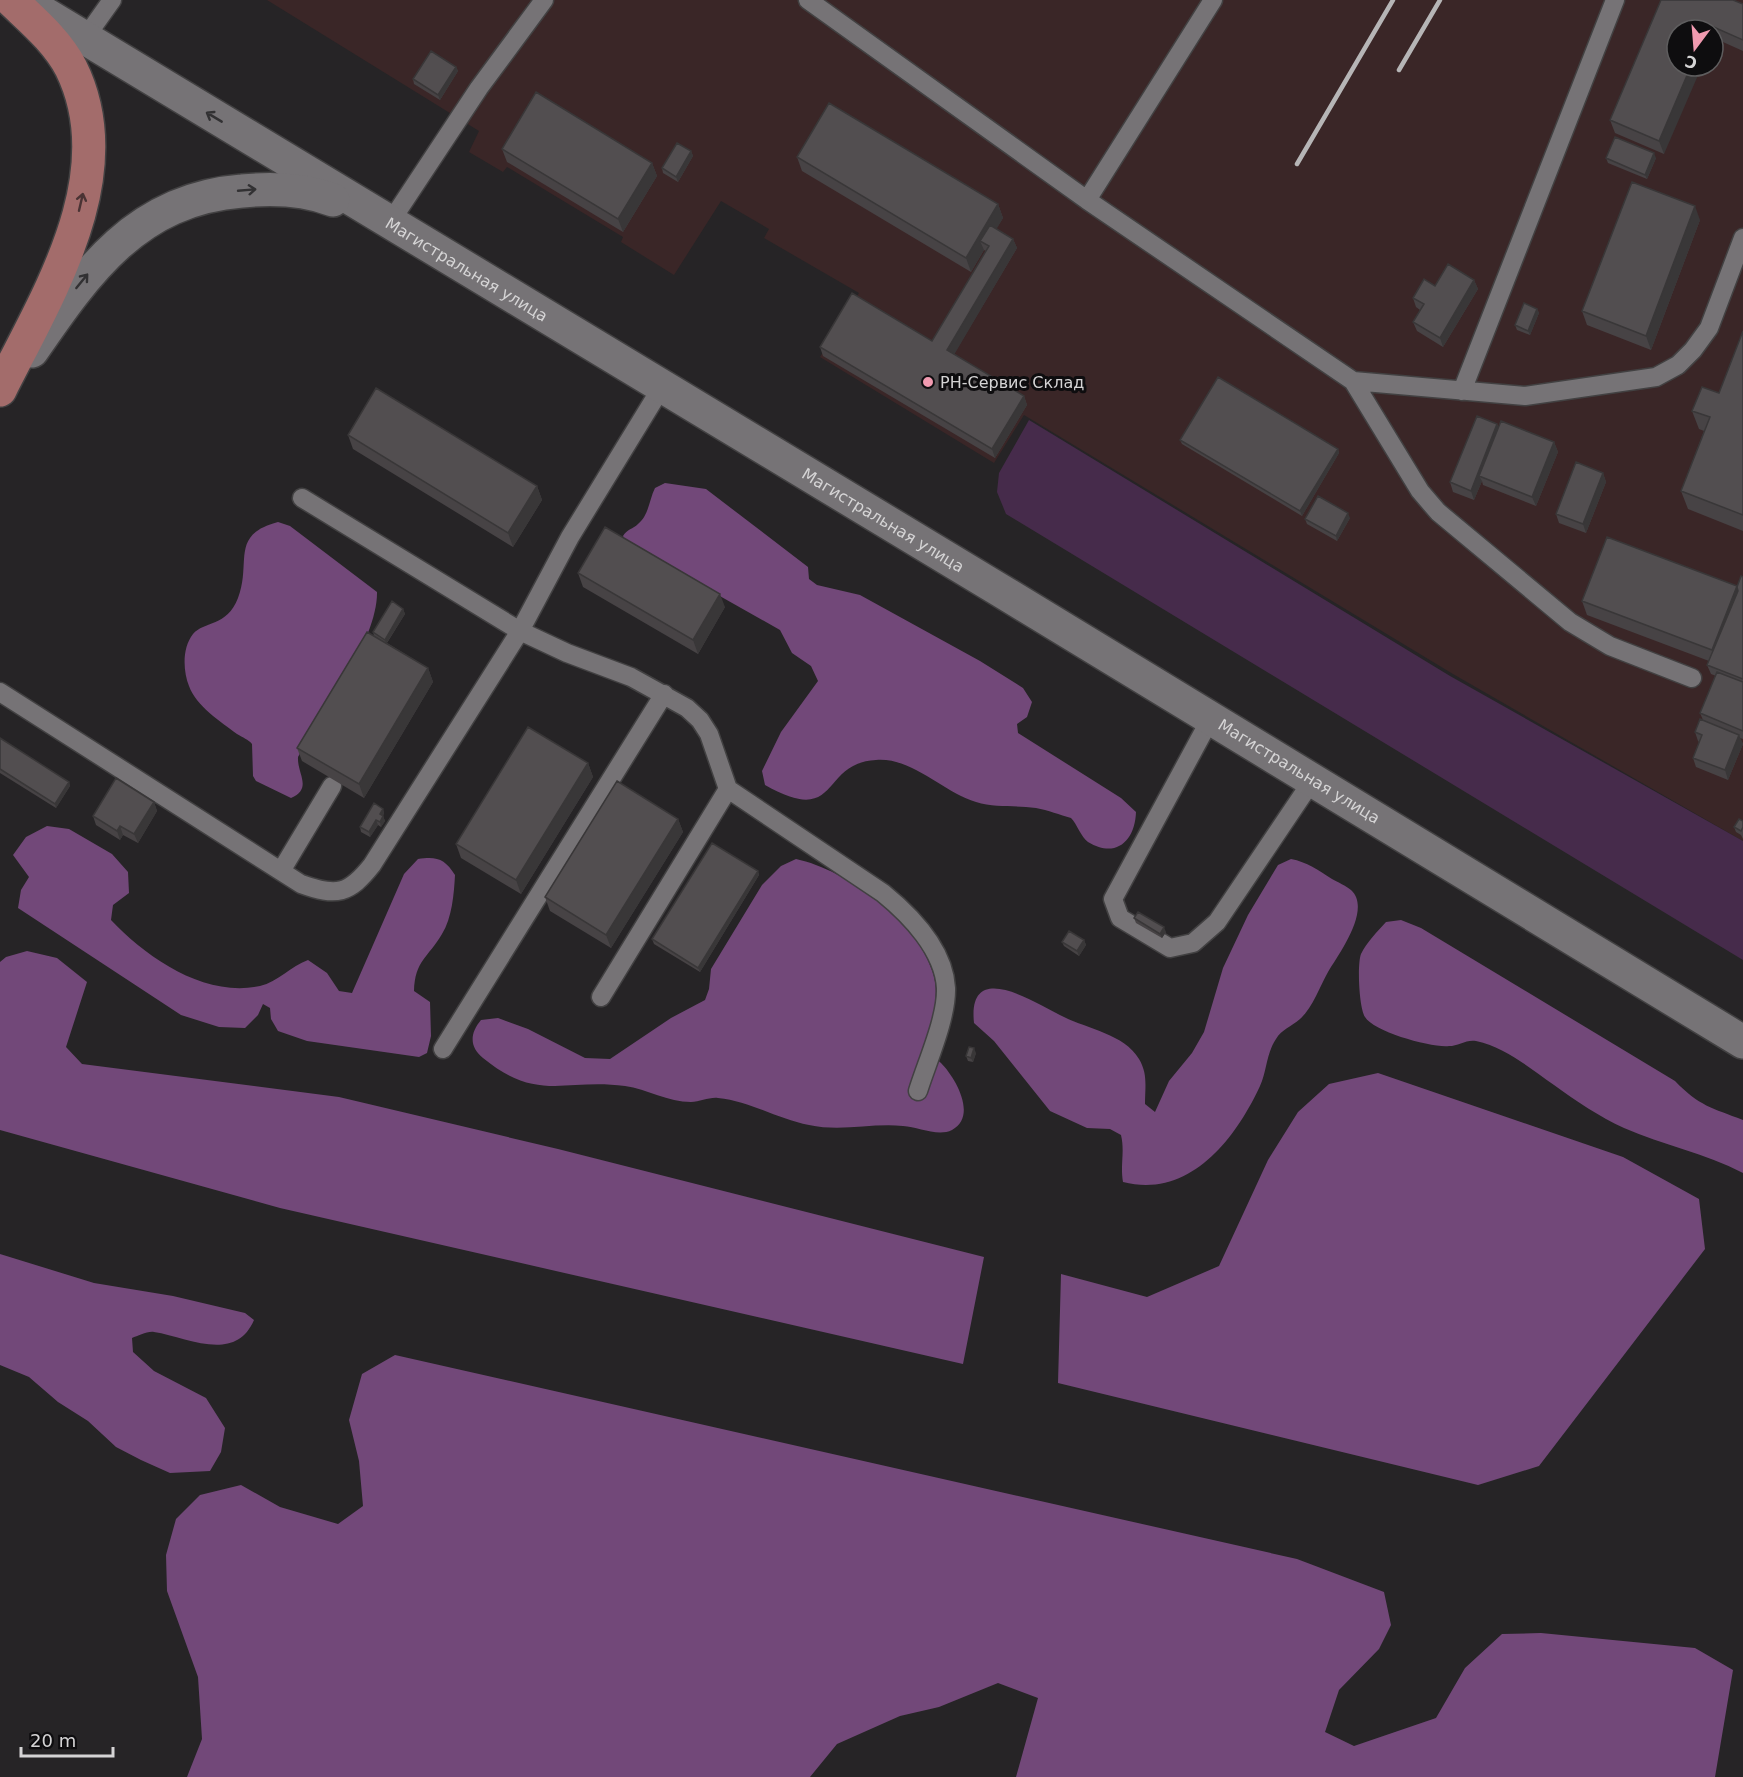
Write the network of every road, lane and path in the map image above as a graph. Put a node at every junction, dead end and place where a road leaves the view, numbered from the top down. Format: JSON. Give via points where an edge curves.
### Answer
{"nodes":[{"id":1,"x":11,"y":0,"type":"edge"},
{"id":2,"x":22,"y":0,"type":"edge"},
{"id":3,"x":112,"y":0,"type":"edge"},
{"id":4,"x":544,"y":0,"type":"edge"},
{"id":5,"x":808,"y":0,"type":"edge"},
{"id":6,"x":1213,"y":0,"type":"edge"},
{"id":7,"x":1615,"y":0,"type":"edge"},
{"id":8,"x":85,"y":38,"type":"junction"},
{"id":9,"x":1087,"y":200,"type":"junction"},
{"id":10,"x":389,"y":224,"type":"junction"},
{"id":11,"x":1743,"y":238,"type":"edge"},
{"id":12,"x":1353,"y":381,"type":"junction"},
{"id":13,"x":663,"y":385,"type":"junction"},
{"id":14,"x":0,"y":390,"type":"edge"},
{"id":15,"x":1462,"y":391,"type":"junction"},
{"id":16,"x":0,"y":397,"type":"edge"},
{"id":17,"x":302,"y":498,"type":"dead end"},
{"id":18,"x":520,"y":631,"type":"junction"},
{"id":19,"x":1692,"y":678,"type":"dead end"},
{"id":20,"x":0,"y":692,"type":"edge"},
{"id":21,"x":664,"y":694,"type":"junction"},
{"id":22,"x":1212,"y":716,"type":"junction"},
{"id":23,"x":1314,"y":778,"type":"junction"},
{"id":24,"x":332,"y":786,"type":"edge"},
{"id":25,"x":728,"y":789,"type":"junction"},
{"id":26,"x":281,"y":871,"type":"junction"},
{"id":27,"x":601,"y":997,"type":"dead end"},
{"id":28,"x":1743,"y":1042,"type":"edge"},
{"id":29,"x":443,"y":1049,"type":"dead end"},
{"id":30,"x":918,"y":1091,"type":"dead end"}],
"edges":[{"from":14,"to":1,"type":"main road","one_way":true,"via":[[61,266],[75,228],[88,160],[82,98],[70,68],[52,39]]},
{"from":2,"to":8,"type":"main road","name":"Магистральная улица"},
{"from":3,"to":8,"type":"lane"},
{"from":4,"to":10,"type":"lane","via":[[479,88]]},
{"from":5,"to":9,"type":"lane"},
{"from":6,"to":9,"type":"lane"},
{"from":7,"to":15,"type":"lane"},
{"from":10,"to":8,"type":"main road","name":"Магистральная улица","one_way":true},
{"from":9,"to":12,"type":"lane"},
{"from":10,"to":13,"type":"main road","name":"Магистральная улица"},
{"from":16,"to":10,"type":"main road","one_way":true,"via":[[66,301],[102,257],[132,230],[182,204],[218,193],[298,191],[329,199]]},
{"from":11,"to":15,"type":"lane","via":[[1709,328],[1678,365],[1656,377],[1525,396]]},
{"from":12,"to":15,"type":"lane"},
{"from":12,"to":19,"type":"lane","via":[[1420,491],[1438,512],[1590,636]]},
{"from":13,"to":18,"type":"lane","via":[[570,537]]},
{"from":13,"to":22,"type":"main road","name":"Магистральная улица"},
{"from":17,"to":18,"type":"lane"},
{"from":18,"to":21,"type":"lane"},
{"from":18,"to":26,"type":"lane","via":[[358,882],[338,892],[320,891]]},
{"from":20,"to":26,"type":"lane"},
{"from":21,"to":25,"type":"lane","via":[[700,720],[709,734]]},
{"from":21,"to":29,"type":"lane"},
{"from":22,"to":23,"type":"main road","name":"Магистральная улица"},
{"from":22,"to":23,"type":"lane","via":[[1113,899],[1120,918],[1170,948],[1193,943],[1217,922]]},
{"from":23,"to":28,"type":"main road","name":"Магистральная улица"},
{"from":24,"to":26,"type":"lane"},
{"from":25,"to":27,"type":"lane"},
{"from":25,"to":30,"type":"lane","via":[[883,893],[903,909],[928,942],[944,975],[946,990]]}]}
